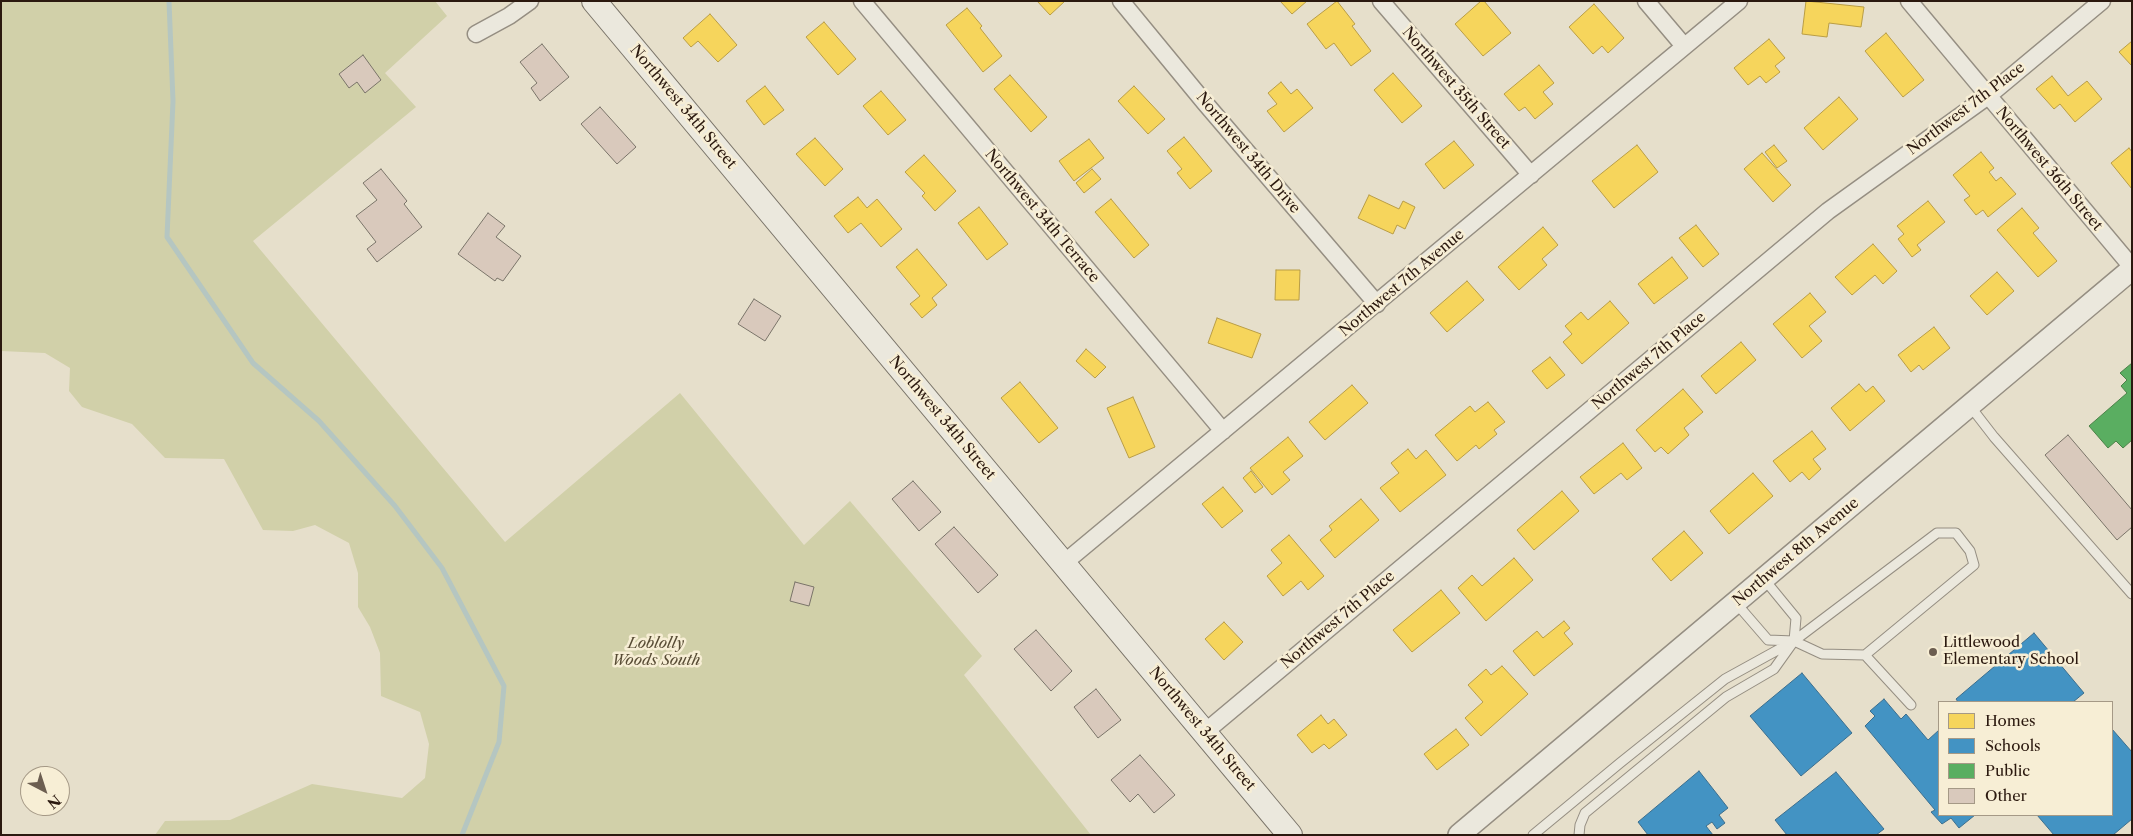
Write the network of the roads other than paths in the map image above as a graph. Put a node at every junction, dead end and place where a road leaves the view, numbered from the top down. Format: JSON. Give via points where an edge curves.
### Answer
{"nodes":[{"id":1,"x":530,"y":1,"type":"edge"},
{"id":2,"x":594,"y":1,"type":"edge"},
{"id":3,"x":862,"y":1,"type":"edge"},
{"id":4,"x":1121,"y":1,"type":"edge"},
{"id":5,"x":1381,"y":1,"type":"edge"},
{"id":6,"x":1646,"y":1,"type":"edge"},
{"id":7,"x":1739,"y":1,"type":"edge"},
{"id":8,"x":1909,"y":1,"type":"edge"},
{"id":9,"x":2102,"y":1,"type":"edge"},
{"id":10,"x":476,"y":34,"type":"dead end"},
{"id":11,"x":1684,"y":46,"type":"junction"},
{"id":12,"x":1988,"y":96,"type":"junction"},
{"id":13,"x":1531,"y":175,"type":"junction"},
{"id":14,"x":2132,"y":268,"type":"edge"},
{"id":15,"x":1377,"y":304,"type":"junction"},
{"id":16,"x":1970,"y":406,"type":"junction"},
{"id":17,"x":1223,"y":431,"type":"junction"},
{"id":18,"x":1064,"y":563,"type":"junction"},
{"id":19,"x":1764,"y":578,"type":"junction"},
{"id":20,"x":2132,"y":594,"type":"edge"},
{"id":21,"x":1736,"y":602,"type":"junction"},
{"id":22,"x":1794,"y":641,"type":"junction"},
{"id":23,"x":1865,"y":655,"type":"junction"},
{"id":24,"x":1911,"y":705,"type":"dead end"},
{"id":25,"x":1204,"y":732,"type":"junction"},
{"id":26,"x":1290,"y":835,"type":"edge"},
{"id":27,"x":1459,"y":835,"type":"edge"},
{"id":28,"x":1533,"y":835,"type":"edge"},
{"id":29,"x":1579,"y":835,"type":"edge"}],
"edges":[{"from":1,"to":10,"type":"street"},
{"from":2,"to":18,"type":"main road","name":"Northwest 34th Street"},
{"from":3,"to":17,"type":"street","name":"Northwest 34th Terrace"},
{"from":4,"to":15,"type":"street","name":"Northwest 34th Drive"},
{"from":5,"to":13,"type":"street","name":"Northwest 35th Street"},
{"from":6,"to":11,"type":"street"},
{"from":7,"to":11,"type":"street","name":"Northwest 7th Avenue"},
{"from":8,"to":12,"type":"street","name":"Northwest 36th Street"},
{"from":9,"to":12,"type":"street","name":"Northwest 7th Place"},
{"from":11,"to":13,"type":"street","name":"Northwest 7th Avenue"},
{"from":12,"to":14,"type":"street","name":"Northwest 36th Street"},
{"from":12,"to":25,"type":"street","name":"Northwest 7th Place","via":[[1828,211]]},
{"from":13,"to":15,"type":"street","name":"Northwest 7th Avenue"},
{"from":14,"to":16,"type":"street","name":"Northwest 8th Avenue"},
{"from":15,"to":17,"type":"street","name":"Northwest 7th Avenue"},
{"from":16,"to":19,"type":"street","name":"Northwest 8th Avenue"},
{"from":16,"to":20,"type":"lane"},
{"from":17,"to":18,"type":"street","name":"Northwest 7th Avenue"},
{"from":18,"to":25,"type":"main road","name":"Northwest 34th Street"},
{"from":19,"to":21,"type":"street","name":"Northwest 8th Avenue"},
{"from":19,"to":22,"type":"lane","via":[[1796,618]]},
{"from":21,"to":22,"type":"lane","via":[[1768,640]]},
{"from":21,"to":27,"type":"street","name":"Northwest 8th Avenue"},
{"from":22,"to":23,"type":"lane","via":[[1822,654]]},
{"from":22,"to":23,"type":"lane","via":[[1937,533],[1956,534],[1970,550],[1974,565]]},
{"from":22,"to":28,"type":"lane","via":[[1725,679]]},
{"from":22,"to":29,"type":"lane","via":[[1774,668],[1726,697],[1585,813]]},
{"from":23,"to":24,"type":"lane"},
{"from":25,"to":26,"type":"main road","name":"Northwest 34th Street"}]}
